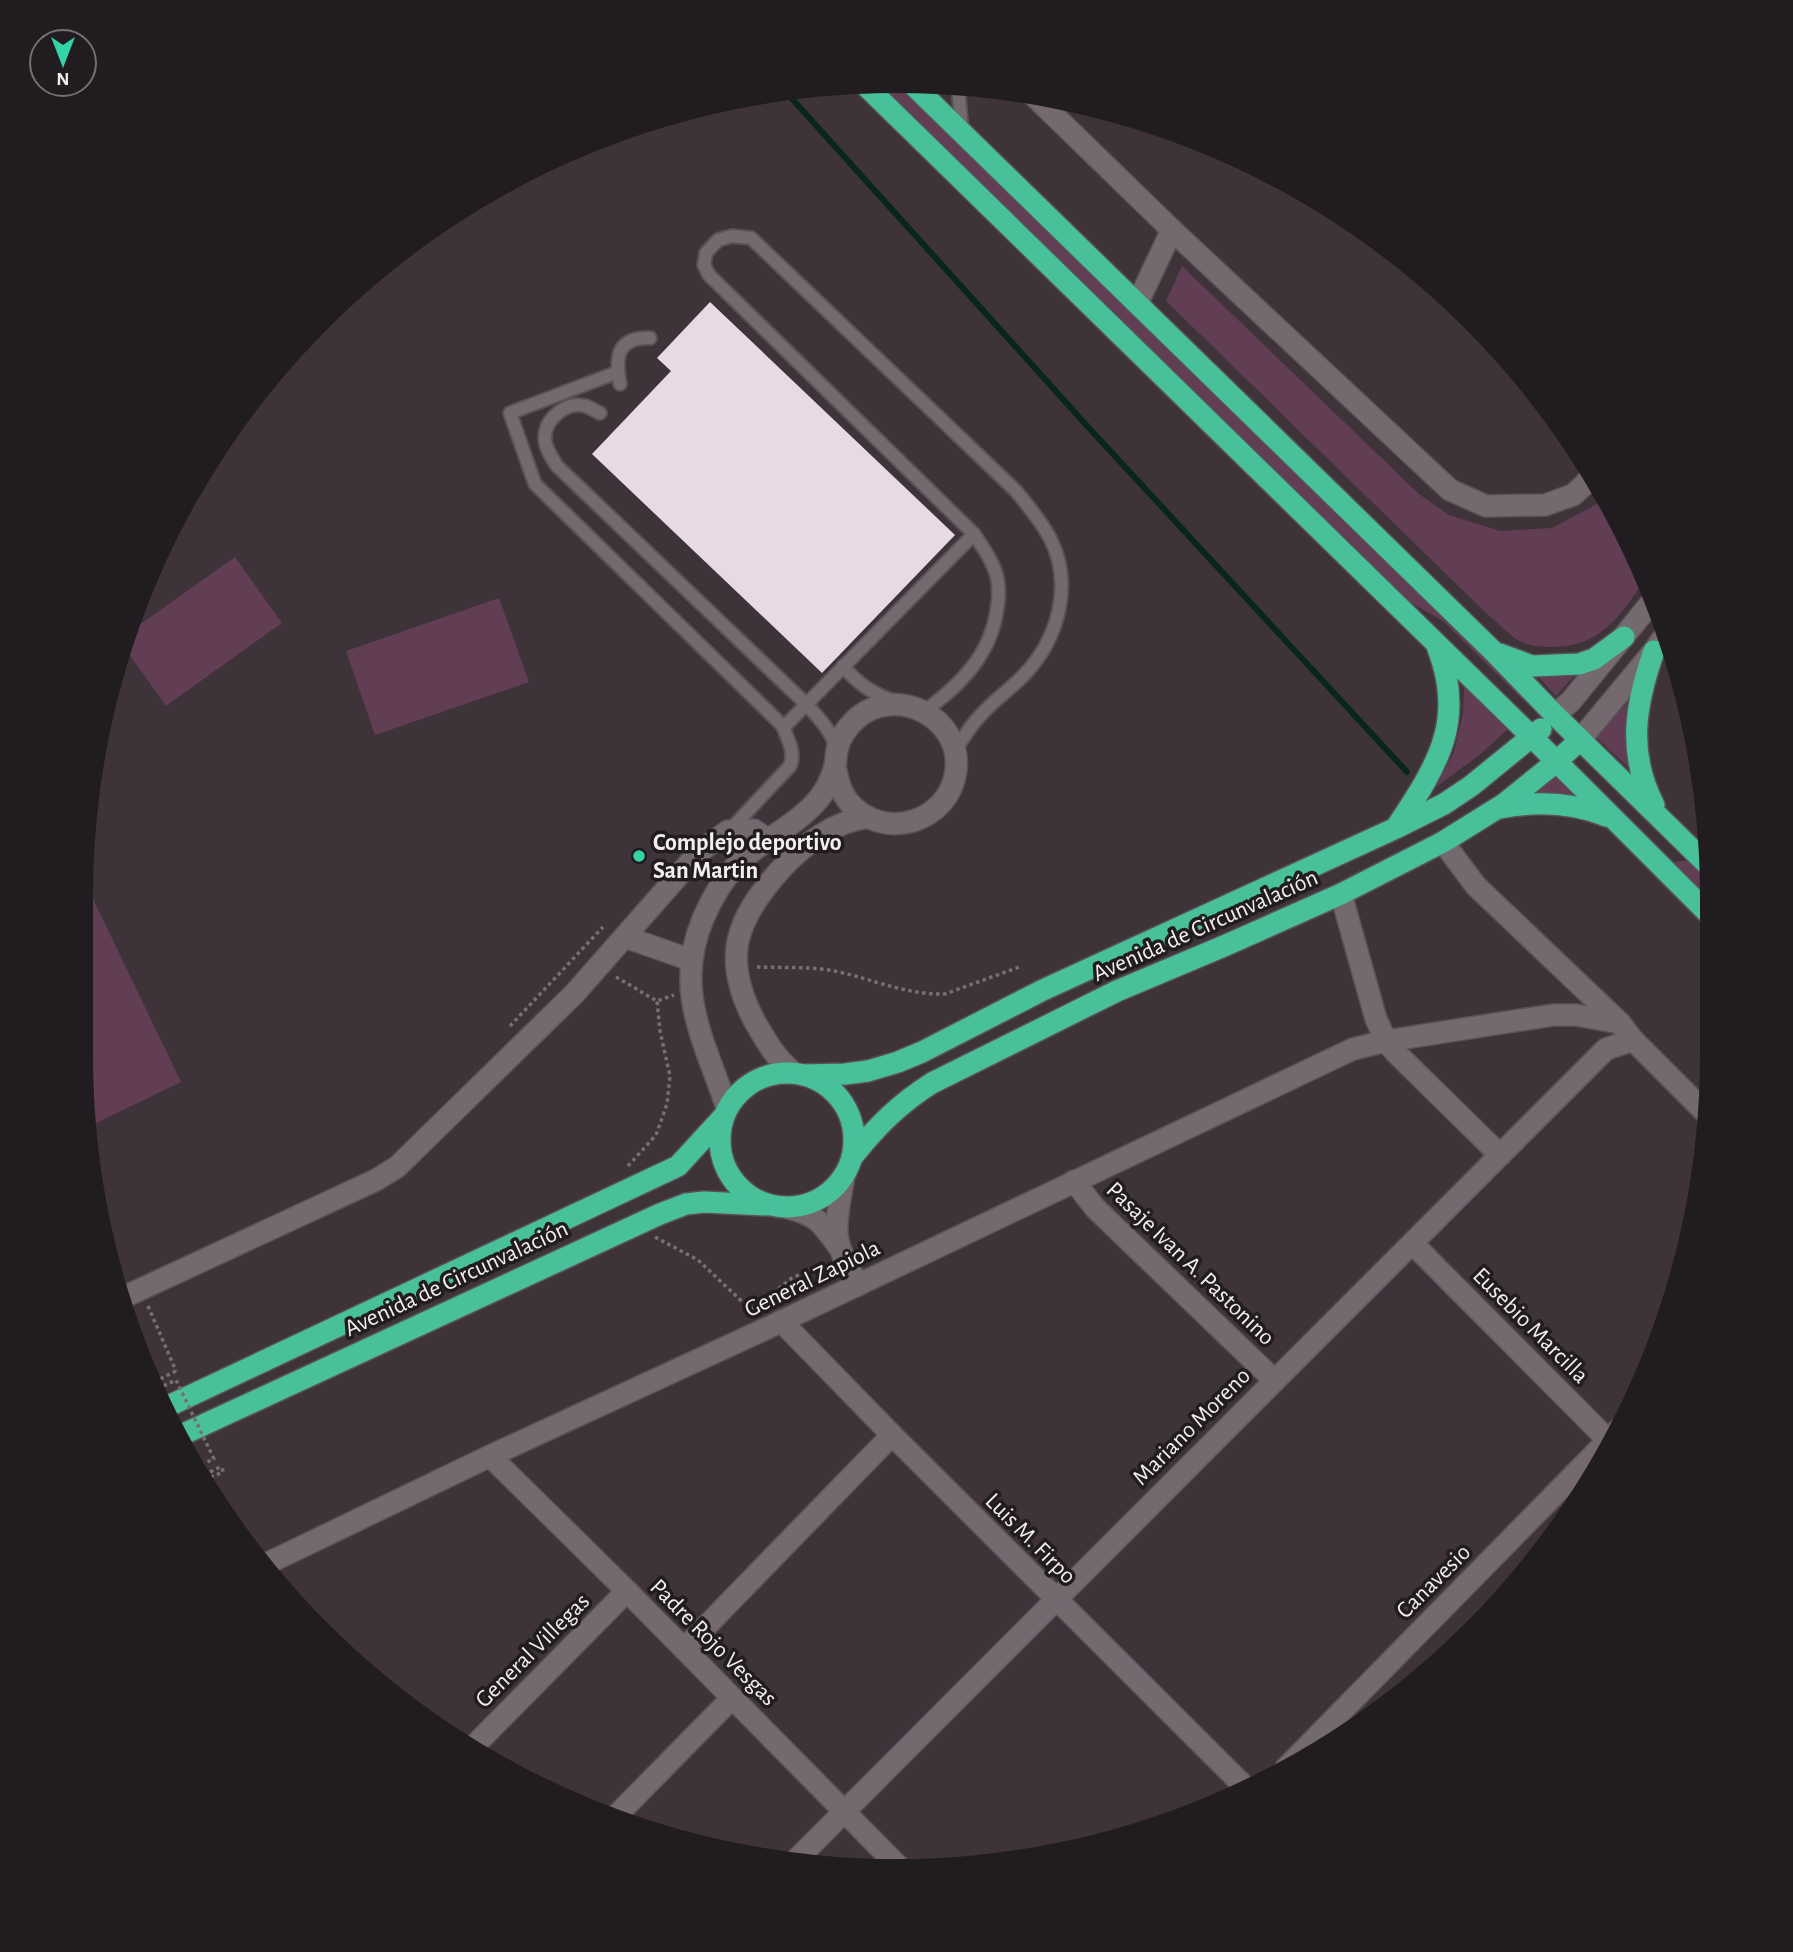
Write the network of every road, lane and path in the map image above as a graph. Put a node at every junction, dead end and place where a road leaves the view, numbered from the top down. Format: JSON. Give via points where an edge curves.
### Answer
{"nodes":[{"id":1,"x":874,"y":93,"type":"edge"},
{"id":2,"x":922,"y":93,"type":"edge"},
{"id":3,"x":959,"y":95,"type":"edge"},
{"id":4,"x":1045,"y":107,"type":"edge"},
{"id":5,"x":962,"y":131,"type":"junction"},
{"id":6,"x":1172,"y":230,"type":"junction"},
{"id":7,"x":1138,"y":304,"type":"junction"},
{"id":8,"x":650,"y":338,"type":"dead end"},
{"id":9,"x":600,"y":413,"type":"dead end"},
{"id":10,"x":1586,"y":483,"type":"edge"},
{"id":11,"x":974,"y":534,"type":"junction"},
{"id":12,"x":1647,"y":609,"type":"edge"},
{"id":13,"x":1624,"y":637,"type":"junction"},
{"id":14,"x":1435,"y":642,"type":"junction"},
{"id":15,"x":1660,"y":643,"type":"edge"},
{"id":16,"x":1492,"y":650,"type":"junction"},
{"id":17,"x":843,"y":666,"type":"junction"},
{"id":18,"x":805,"y":703,"type":"junction"},
{"id":19,"x":916,"y":708,"type":"junction"},
{"id":20,"x":1555,"y":715,"type":"junction"},
{"id":21,"x":782,"y":724,"type":"junction"},
{"id":22,"x":1533,"y":737,"type":"junction"},
{"id":23,"x":1580,"y":740,"type":"junction"},
{"id":24,"x":955,"y":750,"type":"junction"},
{"id":25,"x":836,"y":758,"type":"junction"},
{"id":26,"x":1556,"y":762,"type":"junction"},
{"id":27,"x":1495,"y":809,"type":"junction"},
{"id":28,"x":868,"y":817,"type":"junction"},
{"id":29,"x":1661,"y":819,"type":"junction"},
{"id":30,"x":1614,"y":820,"type":"junction"},
{"id":31,"x":1396,"y":828,"type":"junction"},
{"id":32,"x":729,"y":831,"type":"junction"},
{"id":33,"x":767,"y":839,"type":"junction"},
{"id":34,"x":1443,"y":842,"type":"junction"},
{"id":35,"x":1699,"y":856,"type":"edge"},
{"id":36,"x":1341,"y":894,"type":"junction"},
{"id":37,"x":1700,"y":905,"type":"edge"},
{"id":38,"x":605,"y":926,"type":"dead end"},
{"id":39,"x":625,"y":937,"type":"junction"},
{"id":40,"x":691,"y":960,"type":"junction"},
{"id":41,"x":1022,"y":966,"type":"dead end"},
{"id":42,"x":599,"y":967,"type":"junction"},
{"id":43,"x":737,"y":972,"type":"junction"},
{"id":44,"x":691,"y":989,"type":"junction"},
{"id":45,"x":1620,"y":1023,"type":"junction"},
{"id":46,"x":503,"y":1033,"type":"dead end"},
{"id":47,"x":1633,"y":1040,"type":"junction"},
{"id":48,"x":1386,"y":1041,"type":"junction"},
{"id":49,"x":798,"y":1074,"type":"junction"},
{"id":50,"x":1699,"y":1106,"type":"edge"},
{"id":51,"x":725,"y":1113,"type":"junction"},
{"id":52,"x":1500,"y":1155,"type":"junction"},
{"id":53,"x":853,"y":1156,"type":"junction"},
{"id":54,"x":844,"y":1177,"type":"junction"},
{"id":55,"x":1074,"y":1181,"type":"junction"},
{"id":56,"x":766,"y":1205,"type":"junction"},
{"id":57,"x":788,"y":1208,"type":"junction"},
{"id":58,"x":1413,"y":1244,"type":"junction"},
{"id":59,"x":843,"y":1253,"type":"junction"},
{"id":60,"x":858,"y":1285,"type":"junction"},
{"id":61,"x":133,"y":1293,"type":"edge"},
{"id":62,"x":751,"y":1310,"type":"dead end"},
{"id":63,"x":781,"y":1321,"type":"junction"},
{"id":64,"x":161,"y":1378,"type":"edge"},
{"id":65,"x":1274,"y":1380,"type":"junction"},
{"id":66,"x":164,"y":1386,"type":"edge"},
{"id":67,"x":173,"y":1404,"type":"edge"},
{"id":68,"x":187,"y":1432,"type":"edge"},
{"id":69,"x":1606,"y":1432,"type":"edge"},
{"id":70,"x":892,"y":1435,"type":"junction"},
{"id":71,"x":490,"y":1456,"type":"junction"},
{"id":72,"x":1591,"y":1460,"type":"edge"},
{"id":73,"x":204,"y":1463,"type":"edge"},
{"id":74,"x":209,"y":1472,"type":"edge"},
{"id":75,"x":212,"y":1477,"type":"edge"},
{"id":76,"x":272,"y":1561,"type":"edge"},
{"id":77,"x":627,"y":1591,"type":"junction"},
{"id":78,"x":1056,"y":1599,"type":"junction"},
{"id":79,"x":684,"y":1649,"type":"junction"},
{"id":80,"x":732,"y":1698,"type":"junction"},
{"id":81,"x":478,"y":1742,"type":"edge"},
{"id":82,"x":1308,"y":1746,"type":"edge"},
{"id":83,"x":1240,"y":1782,"type":"edge"},
{"id":84,"x":621,"y":1811,"type":"edge"},
{"id":85,"x":844,"y":1812,"type":"junction"},
{"id":86,"x":803,"y":1853,"type":"edge"},
{"id":87,"x":891,"y":1859,"type":"edge"}],
"edges":[{"from":1,"to":14,"type":"highway"},
{"from":2,"to":5,"type":"highway"},
{"from":3,"to":5,"type":"lane"},
{"from":4,"to":6,"type":"street"},
{"from":5,"to":7,"type":"highway"},
{"from":6,"to":7,"type":"street"},
{"from":6,"to":10,"type":"street","via":[[1450,490],[1486,506],[1545,505],[1573,495]]},
{"from":7,"to":16,"type":"highway"},
{"from":8,"to":21,"type":"lane","via":[[625,343],[619,354],[619,378],[510,413],[535,484]]},
{"from":9,"to":18,"type":"lane","via":[[583,405],[556,414],[544,436],[548,453]]},
{"from":11,"to":17,"type":"lane"},
{"from":11,"to":19,"type":"lane","via":[[997,578],[995,628],[969,672],[948,694]]},
{"from":11,"to":24,"type":"lane","via":[[709,275],[704,265],[706,253],[718,240],[751,238],[1016,491],[1051,539],[1062,571],[1054,629],[1023,675],[981,714]]},
{"from":12,"to":13,"type":"street"},
{"from":13,"to":16,"type":"highway","via":[[1579,664],[1532,666]]},
{"from":13,"to":20,"type":"street"},
{"from":14,"to":22,"type":"highway"},
{"from":14,"to":31,"type":"highway","via":[[1447,671],[1447,731],[1434,769]]},
{"from":15,"to":23,"type":"street"},
{"from":15,"to":29,"type":"highway","via":[[1639,701],[1637,747],[1642,780]]},
{"from":16,"to":20,"type":"highway"},
{"from":17,"to":18,"type":"lane"},
{"from":17,"to":19,"type":"lane","via":[[879,696]]},
{"from":18,"to":21,"type":"lane","via":[[784,727]]},
{"from":18,"to":25,"type":"lane","via":[[833,736]]},
{"from":19,"to":24,"type":"street","via":[[938,721]]},
{"from":19,"to":25,"type":"street","via":[[889,704],[856,718],[844,732]]},
{"from":20,"to":22,"type":"highway","name":"Avenida de Circunvalación"},
{"from":20,"to":23,"type":"highway"},
{"from":21,"to":32,"type":"lane","via":[[793,758],[790,766]]},
{"from":22,"to":26,"type":"highway"},
{"from":22,"to":31,"type":"highway","name":"Avenida de Circunvalación","via":[[1444,804]]},
{"from":23,"to":26,"type":"highway","name":"Avenida de Circunvalación"},
{"from":23,"to":29,"type":"highway"},
{"from":24,"to":28,"type":"street","via":[[952,786],[929,814],[895,825]]},
{"from":25,"to":28,"type":"street","via":[[839,785],[848,801]]},
{"from":25,"to":33,"type":"street","via":[[818,800]]},
{"from":26,"to":27,"type":"highway","name":"Avenida de Circunvalación"},
{"from":26,"to":30,"type":"highway"},
{"from":27,"to":30,"type":"highway","via":[[1548,803]]},
{"from":27,"to":34,"type":"highway","name":"Avenida de Circunvalación"},
{"from":28,"to":43,"type":"street","via":[[815,838],[766,886],[742,926]]},
{"from":29,"to":35,"type":"highway"},
{"from":30,"to":37,"type":"highway"},
{"from":31,"to":49,"type":"highway","name":"Avenida de Circunvalación","via":[[1043,990],[910,1057],[868,1071]]},
{"from":32,"to":33,"type":"street","via":[[754,830]]},
{"from":32,"to":39,"type":"street","via":[[699,852]]},
{"from":33,"to":40,"type":"street","via":[[718,888],[695,938]]},
{"from":34,"to":36,"type":"highway","name":"Avenida de Circunvalación"},
{"from":34,"to":45,"type":"street","via":[[1476,886]]},
{"from":36,"to":48,"type":"street"},
{"from":36,"to":53,"type":"highway","name":"Avenida de Circunvalación","via":[[1117,991],[932,1083],[888,1115]]},
{"from":38,"to":46,"type":"path"},
{"from":39,"to":40,"type":"street"},
{"from":39,"to":42,"type":"street"},
{"from":40,"to":44,"type":"street"},
{"from":41,"to":43,"type":"path","via":[[945,994],[906,991],[826,970],[757,967]]},
{"from":42,"to":44,"type":"path","via":[[657,1001]]},
{"from":42,"to":61,"type":"street","via":[[397,1167]]},
{"from":43,"to":49,"type":"street","via":[[764,1038],[780,1062]]},
{"from":44,"to":51,"type":"street"},
{"from":45,"to":47,"type":"street"},
{"from":45,"to":48,"type":"street","name":"General Zapiola","via":[[1553,1014]]},
{"from":47,"to":50,"type":"street"},
{"from":47,"to":52,"type":"street","name":"Mariano Moreno","via":[[1606,1049]]},
{"from":48,"to":52,"type":"street"},
{"from":48,"to":55,"type":"street","name":"General Zapiola","via":[[1353,1049]]},
{"from":49,"to":51,"type":"highway","name":"Avenida de Circunvalación","via":[[775,1073],[754,1081],[736,1095]]},
{"from":49,"to":53,"type":"highway","name":"Avenida de Circunvalación","via":[[819,1080],[837,1094],[849,1112],[855,1134]]},
{"from":51,"to":56,"type":"highway","name":"Avenida de Circunvalación","via":[[719,1136],[721,1158],[730,1178],[746,1195]]},
{"from":51,"to":67,"type":"highway","name":"Avenida de Circunvalación","via":[[678,1166]]},
{"from":52,"to":58,"type":"street","name":"Mariano Moreno"},
{"from":53,"to":54,"type":"highway","name":"Avenida de Circunvalación"},
{"from":54,"to":57,"type":"highway","name":"Avenida de Circunvalación","via":[[810,1204]]},
{"from":54,"to":59,"type":"street","via":[[837,1235]]},
{"from":55,"to":60,"type":"street","name":"General Zapiola"},
{"from":55,"to":65,"type":"street","name":"Pasaje Ivan A. Pastonino","via":[[1095,1208]]},
{"from":56,"to":57,"type":"highway","name":"Avenida de Circunvalación"},
{"from":56,"to":68,"type":"highway","name":"Avenida de Circunvalación","via":[[704,1202],[660,1214]]},
{"from":57,"to":59,"type":"street","via":[[806,1212],[820,1222]]},
{"from":58,"to":65,"type":"street","name":"Mariano Moreno"},
{"from":58,"to":69,"type":"street","name":"Eusebio Marcilla"},
{"from":59,"to":60,"type":"street"},
{"from":59,"to":62,"type":"path","via":[[792,1278]]},
{"from":60,"to":63,"type":"street","name":"General Zapiola"},
{"from":61,"to":64,"type":"path","bridge":true,"via":[[176,1371]]},
{"from":63,"to":70,"type":"street","name":"Luis M. Firpo"},
{"from":63,"to":71,"type":"street","name":"General Zapiola"},
{"from":65,"to":78,"type":"street","name":"Mariano Moreno"},
{"from":66,"to":73,"type":"path","bridge":true,"via":[[176,1380],[182,1391],[214,1459]]},
{"from":70,"to":78,"type":"street","name":"Luis M. Firpo"},
{"from":70,"to":79,"type":"street"},
{"from":71,"to":76,"type":"street","name":"General Zapiola"},
{"from":71,"to":77,"type":"street","name":"Padre Rojo Vesgas"},
{"from":72,"to":82,"type":"street","name":"Canavesio"},
{"from":74,"to":75,"type":"path","bridge":true,"via":[[222,1466],[223,1472]]},
{"from":77,"to":79,"type":"street","name":"Padre Rojo Vesgas"},
{"from":77,"to":81,"type":"street","name":"General Villegas"},
{"from":78,"to":83,"type":"street","name":"Luis M. Firpo"},
{"from":78,"to":85,"type":"street","name":"Mariano Moreno"},
{"from":79,"to":80,"type":"street","name":"Padre Rojo Vesgas"},
{"from":80,"to":84,"type":"street"},
{"from":80,"to":85,"type":"street","name":"Padre Rojo Vesgas"},
{"from":85,"to":86,"type":"street","name":"Mariano Moreno"},
{"from":85,"to":87,"type":"street","name":"Padre Rojo Vesgas"}]}
